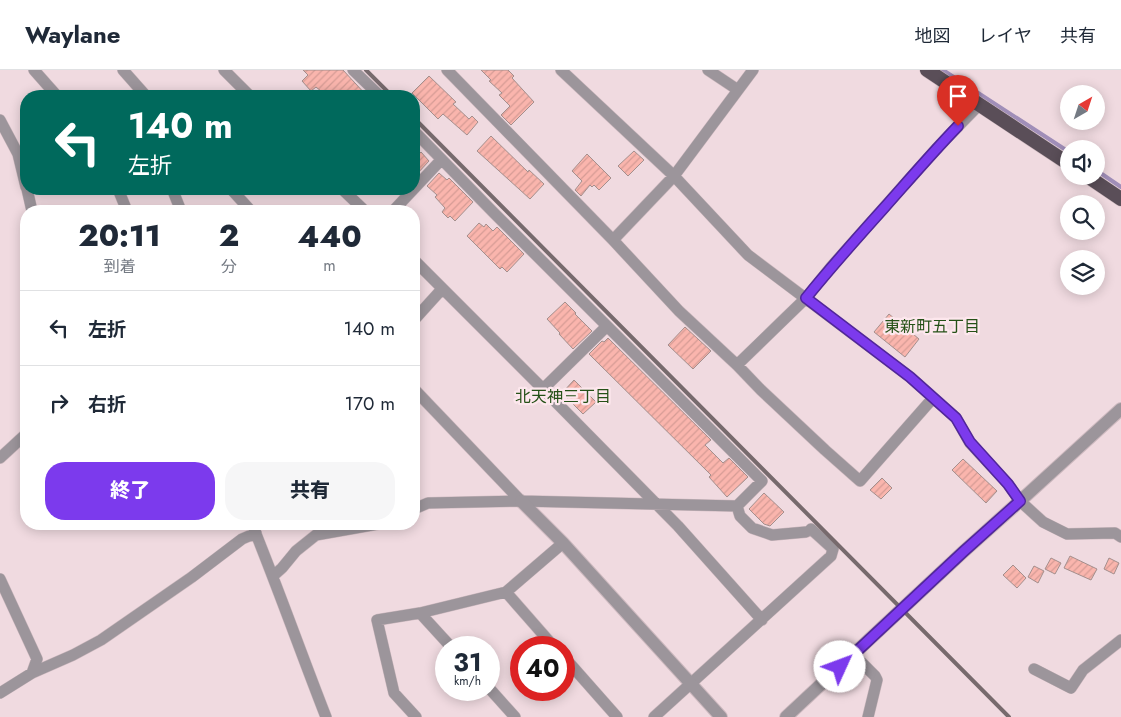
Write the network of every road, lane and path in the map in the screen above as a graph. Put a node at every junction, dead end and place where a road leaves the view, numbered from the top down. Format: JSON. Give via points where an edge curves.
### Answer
{"nodes":[{"id":1,"x":34,"y":70,"type":"edge"},
{"id":2,"x":123,"y":70,"type":"edge"},
{"id":3,"x":224,"y":70,"type":"edge"},
{"id":4,"x":353,"y":70,"type":"edge"},
{"id":5,"x":446,"y":70,"type":"edge"},
{"id":6,"x":561,"y":70,"type":"edge"},
{"id":7,"x":708,"y":70,"type":"edge"},
{"id":8,"x":753,"y":70,"type":"edge"},
{"id":9,"x":927,"y":70,"type":"edge"},
{"id":10,"x":52,"y":90,"type":"edge"},
{"id":11,"x":141,"y":90,"type":"edge"},
{"id":12,"x":244,"y":90,"type":"edge"},
{"id":13,"x":374,"y":90,"type":"edge"},
{"id":14,"x":738,"y":90,"type":"junction"},
{"id":15,"x":979,"y":105,"type":"junction"},
{"id":16,"x":0,"y":120,"type":"edge"},
{"id":17,"x":420,"y":137,"type":"edge"},
{"id":18,"x":1060,"y":158,"type":"edge"},
{"id":19,"x":442,"y":160,"type":"junction"},
{"id":20,"x":20,"y":162,"type":"edge"},
{"id":21,"x":674,"y":176,"type":"junction"},
{"id":22,"x":420,"y":183,"type":"edge"},
{"id":23,"x":1100,"y":185,"type":"edge"},
{"id":24,"x":236,"y":195,"type":"edge"},
{"id":25,"x":348,"y":195,"type":"edge"},
{"id":26,"x":408,"y":195,"type":"edge"},
{"id":27,"x":1121,"y":199,"type":"edge"},
{"id":28,"x":246,"y":205,"type":"edge"},
{"id":29,"x":359,"y":205,"type":"edge"},
{"id":30,"x":399,"y":205,"type":"edge"},
{"id":31,"x":613,"y":240,"type":"junction"},
{"id":32,"x":420,"y":266,"type":"edge"},
{"id":33,"x":442,"y":289,"type":"junction"},
{"id":34,"x":806,"y":298,"type":"junction"},
{"id":35,"x":420,"y":313,"type":"edge"},
{"id":36,"x":607,"y":326,"type":"junction"},
{"id":37,"x":737,"y":365,"type":"junction"},
{"id":38,"x":543,"y":389,"type":"junction"},
{"id":39,"x":420,"y":395,"type":"edge"},
{"id":40,"x":933,"y":398,"type":"junction"},
{"id":41,"x":1121,"y":409,"type":"edge"},
{"id":42,"x":20,"y":440,"type":"edge"},
{"id":43,"x":0,"y":458,"type":"edge"},
{"id":44,"x":1020,"y":501,"type":"junction"},
{"id":45,"x":521,"y":502,"type":"junction"},
{"id":46,"x":656,"y":504,"type":"junction"},
{"id":47,"x":420,"y":506,"type":"edge"},
{"id":48,"x":737,"y":506,"type":"junction"},
{"id":49,"x":252,"y":530,"type":"edge"},
{"id":50,"x":255,"y":530,"type":"edge"},
{"id":51,"x":313,"y":530,"type":"edge"},
{"id":52,"x":1121,"y":537,"type":"edge"},
{"id":53,"x":563,"y":543,"type":"junction"},
{"id":54,"x":273,"y":576,"type":"junction"},
{"id":55,"x":0,"y":579,"type":"edge"},
{"id":56,"x":506,"y":592,"type":"junction"},
{"id":57,"x":420,"y":613,"type":"junction"},
{"id":58,"x":762,"y":620,"type":"junction"},
{"id":59,"x":441,"y":636,"type":"edge"},
{"id":60,"x":544,"y":636,"type":"edge"},
{"id":61,"x":1121,"y":640,"type":"edge"},
{"id":62,"x":854,"y":655,"type":"junction"},
{"id":63,"x":575,"y":669,"type":"edge"},
{"id":64,"x":1034,"y":669,"type":"dead end"},
{"id":65,"x":32,"y":673,"type":"junction"},
{"id":66,"x":691,"y":684,"type":"junction"},
{"id":67,"x":0,"y":693,"type":"edge"},
{"id":68,"x":500,"y":700,"type":"edge"},
{"id":69,"x":326,"y":717,"type":"edge"},
{"id":70,"x":416,"y":717,"type":"edge"},
{"id":71,"x":515,"y":717,"type":"edge"},
{"id":72,"x":617,"y":717,"type":"edge"},
{"id":73,"x":654,"y":717,"type":"edge"},
{"id":74,"x":721,"y":717,"type":"edge"},
{"id":75,"x":786,"y":717,"type":"edge"},
{"id":76,"x":868,"y":717,"type":"edge"}],
"edges":[{"from":1,"to":10,"type":"street"},
{"from":2,"to":11,"type":"street"},
{"from":3,"to":12,"type":"street"},
{"from":4,"to":13,"type":"street"},
{"from":5,"to":31,"type":"street"},
{"from":6,"to":21,"type":"street"},
{"from":7,"to":14,"type":"street"},
{"from":8,"to":14,"type":"street"},
{"from":9,"to":15,"type":"highway"},
{"from":14,"to":21,"type":"street"},
{"from":15,"to":18,"type":"highway"},
{"from":15,"to":34,"type":"street","via":[[937,148]]},
{"from":16,"to":20,"type":"street"},
{"from":17,"to":19,"type":"street"},
{"from":19,"to":22,"type":"street"},
{"from":19,"to":36,"type":"street"},
{"from":21,"to":31,"type":"street"},
{"from":21,"to":34,"type":"street","via":[[748,255]]},
{"from":23,"to":27,"type":"highway"},
{"from":24,"to":28,"type":"street"},
{"from":25,"to":29,"type":"street"},
{"from":26,"to":30,"type":"street"},
{"from":31,"to":37,"type":"street","via":[[679,311]]},
{"from":32,"to":33,"type":"street"},
{"from":33,"to":35,"type":"street"},
{"from":33,"to":38,"type":"street"},
{"from":34,"to":37,"type":"street"},
{"from":34,"to":40,"type":"street"},
{"from":36,"to":38,"type":"street"},
{"from":36,"to":48,"type":"street","via":[[762,481]]},
{"from":37,"to":40,"type":"street","via":[[860,481]]},
{"from":38,"to":46,"type":"street"},
{"from":39,"to":45,"type":"street"},
{"from":40,"to":44,"type":"street","via":[[956,418],[970,442]]},
{"from":41,"to":44,"type":"street"},
{"from":42,"to":43,"type":"street"},
{"from":44,"to":52,"type":"street","via":[[1043,522],[1068,534],[1115,533]]},
{"from":44,"to":62,"type":"street"},
{"from":45,"to":46,"type":"street"},
{"from":45,"to":47,"type":"street","via":[[428,503]]},
{"from":45,"to":53,"type":"street"},
{"from":46,"to":48,"type":"street"},
{"from":46,"to":58,"type":"street"},
{"from":48,"to":58,"type":"street","via":[[740,516],[752,528],[772,535],[809,531],[833,549],[831,556]]},
{"from":49,"to":65,"type":"street","via":[[192,577],[100,640]]},
{"from":50,"to":54,"type":"street"},
{"from":51,"to":54,"type":"street"},
{"from":53,"to":56,"type":"street"},
{"from":53,"to":66,"type":"street"},
{"from":54,"to":69,"type":"street"},
{"from":55,"to":65,"type":"street","via":[[37,659]]},
{"from":56,"to":57,"type":"street"},
{"from":56,"to":60,"type":"street"},
{"from":57,"to":59,"type":"street"},
{"from":57,"to":70,"type":"street","via":[[376,620],[394,693]]},
{"from":58,"to":66,"type":"street"},
{"from":61,"to":64,"type":"street","via":[[1082,670],[1071,688]]},
{"from":62,"to":75,"type":"street"},
{"from":62,"to":76,"type":"street","via":[[877,680]]},
{"from":63,"to":72,"type":"street"},
{"from":65,"to":67,"type":"street"},
{"from":66,"to":73,"type":"street"},
{"from":66,"to":74,"type":"street"},
{"from":68,"to":71,"type":"street"}]}
